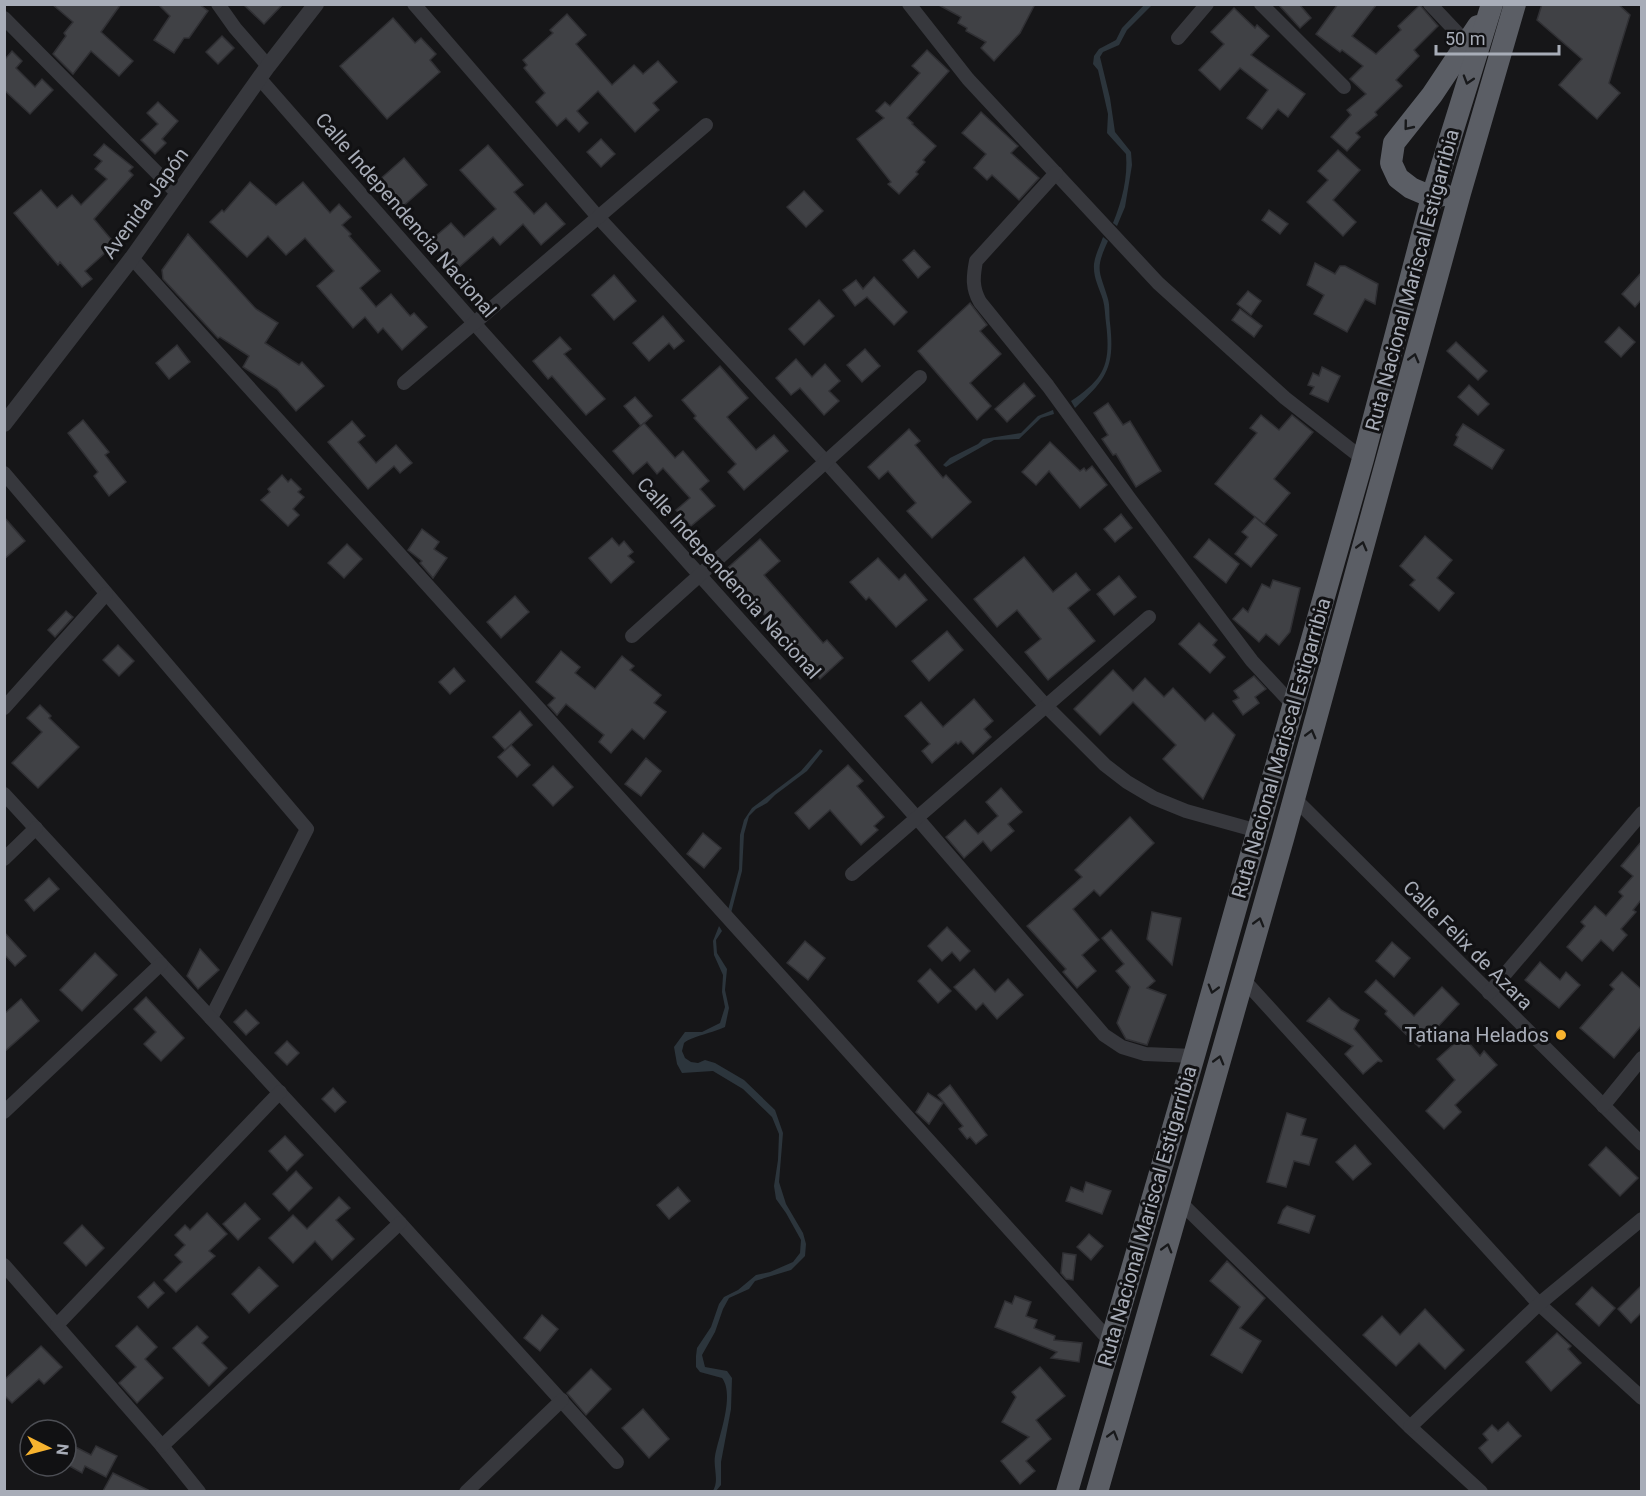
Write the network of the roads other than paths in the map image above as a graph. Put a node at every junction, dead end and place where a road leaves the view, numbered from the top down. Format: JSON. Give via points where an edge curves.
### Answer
{"nodes":[{"id":1,"x":218,"y":4,"type":"edge"},
{"id":2,"x":316,"y":4,"type":"edge"},
{"id":3,"x":414,"y":4,"type":"edge"},
{"id":4,"x":909,"y":4,"type":"edge"},
{"id":5,"x":1207,"y":4,"type":"edge"},
{"id":6,"x":1261,"y":4,"type":"edge"},
{"id":7,"x":1430,"y":4,"type":"edge"},
{"id":8,"x":1515,"y":4,"type":"edge"},
{"id":9,"x":1491,"y":7,"type":"edge"},
{"id":10,"x":4,"y":18,"type":"edge"},
{"id":11,"x":1178,"y":38,"type":"dead end"},
{"id":12,"x":1466,"y":42,"type":"junction"},
{"id":13,"x":264,"y":72,"type":"junction"},
{"id":14,"x":1344,"y":87,"type":"dead end"},
{"id":15,"x":706,"y":125,"type":"dead end"},
{"id":16,"x":1056,"y":173,"type":"junction"},
{"id":17,"x":1460,"y":193,"type":"junction"},
{"id":18,"x":178,"y":194,"type":"junction"},
{"id":19,"x":1432,"y":197,"type":"junction"},
{"id":20,"x":598,"y":217,"type":"junction"},
{"id":21,"x":132,"y":258,"type":"junction"},
{"id":22,"x":474,"y":323,"type":"junction"},
{"id":23,"x":920,"y":377,"type":"dead end"},
{"id":24,"x":404,"y":383,"type":"dead end"},
{"id":25,"x":4,"y":424,"type":"edge"},
{"id":26,"x":1363,"y":459,"type":"junction"},
{"id":27,"x":826,"y":462,"type":"junction"},
{"id":28,"x":4,"y":472,"type":"edge"},
{"id":29,"x":700,"y":574,"type":"junction"},
{"id":30,"x":106,"y":594,"type":"junction"},
{"id":31,"x":1149,"y":617,"type":"dead end"},
{"id":32,"x":632,"y":636,"type":"dead end"},
{"id":33,"x":1293,"y":705,"type":"junction"},
{"id":34,"x":1046,"y":706,"type":"junction"},
{"id":35,"x":4,"y":708,"type":"edge"},
{"id":36,"x":4,"y":794,"type":"edge"},
{"id":37,"x":1293,"y":797,"type":"junction"},
{"id":38,"x":1641,"y":813,"type":"edge"},
{"id":39,"x":917,"y":818,"type":"junction"},
{"id":40,"x":36,"y":828,"type":"junction"},
{"id":41,"x":1258,"y":831,"type":"junction"},
{"id":42,"x":4,"y":859,"type":"edge"},
{"id":43,"x":852,"y":874,"type":"dead end"},
{"id":44,"x":161,"y":963,"type":"junction"},
{"id":45,"x":1242,"y":978,"type":"junction"},
{"id":46,"x":1489,"y":993,"type":"junction"},
{"id":47,"x":211,"y":1018,"type":"junction"},
{"id":48,"x":1194,"y":1056,"type":"junction"},
{"id":49,"x":1641,"y":1058,"type":"edge"},
{"id":50,"x":280,"y":1092,"type":"junction"},
{"id":51,"x":1603,"y":1106,"type":"junction"},
{"id":52,"x":4,"y":1112,"type":"edge"},
{"id":53,"x":1641,"y":1144,"type":"edge"},
{"id":54,"x":1180,"y":1202,"type":"junction"},
{"id":55,"x":1641,"y":1219,"type":"edge"},
{"id":56,"x":400,"y":1223,"type":"junction"},
{"id":57,"x":4,"y":1265,"type":"edge"},
{"id":58,"x":1539,"y":1304,"type":"junction"},
{"id":59,"x":57,"y":1325,"type":"junction"},
{"id":60,"x":1110,"y":1341,"type":"junction"},
{"id":61,"x":1641,"y":1398,"type":"edge"},
{"id":62,"x":562,"y":1401,"type":"junction"},
{"id":63,"x":1410,"y":1427,"type":"junction"},
{"id":64,"x":162,"y":1446,"type":"junction"},
{"id":65,"x":617,"y":1462,"type":"dead end"},
{"id":66,"x":199,"y":1491,"type":"edge"},
{"id":67,"x":466,"y":1491,"type":"edge"},
{"id":68,"x":1067,"y":1491,"type":"edge"},
{"id":69,"x":1096,"y":1491,"type":"edge"},
{"id":70,"x":1481,"y":1491,"type":"edge"}],
"edges":[{"from":1,"to":13,"type":"street","name":"Calle Independencia Nacional"},
{"from":2,"to":13,"type":"street","name":"Avenida Japón"},
{"from":3,"to":20,"type":"street"},
{"from":4,"to":16,"type":"street","via":[[968,79]]},
{"from":5,"to":11,"type":"street"},
{"from":6,"to":14,"type":"street"},
{"from":7,"to":12,"type":"street"},
{"from":8,"to":17,"type":"highway","name":"Ruta Nacional Mariscal Estigarribia"},
{"from":9,"to":12,"type":"highway"},
{"from":9,"to":19,"type":"highway","name":"Ruta Nacional Mariscal Estigarribia","one_way":true},
{"from":10,"to":18,"type":"street"},
{"from":12,"to":19,"type":"highway","one_way":true,"via":[[1432,95],[1394,143],[1391,163],[1398,178]]},
{"from":13,"to":18,"type":"street","name":"Avenida Japón"},
{"from":13,"to":22,"type":"street","name":"Calle Independencia Nacional"},
{"from":15,"to":20,"type":"street"},
{"from":16,"to":26,"type":"street","via":[[1158,283],[1286,398]]},
{"from":16,"to":33,"type":"street","via":[[976,261],[975,291],[1252,661]]},
{"from":17,"to":19,"type":"highway"},
{"from":37,"to":17,"type":"highway","name":"Ruta Nacional Mariscal Estigarribia","one_way":true},
{"from":18,"to":21,"type":"street","name":"Avenida Japón"},
{"from":19,"to":26,"type":"highway","name":"Ruta Nacional Mariscal Estigarribia"},
{"from":20,"to":22,"type":"street"},
{"from":20,"to":27,"type":"street"},
{"from":21,"to":25,"type":"street","name":"Avenida Japón"},
{"from":21,"to":60,"type":"street"},
{"from":22,"to":24,"type":"street"},
{"from":22,"to":29,"type":"street","name":"Calle Independencia Nacional"},
{"from":23,"to":27,"type":"street"},
{"from":26,"to":33,"type":"highway","name":"Ruta Nacional Mariscal Estigarribia"},
{"from":27,"to":29,"type":"street"},
{"from":27,"to":34,"type":"street"},
{"from":28,"to":30,"type":"street"},
{"from":29,"to":32,"type":"street"},
{"from":29,"to":39,"type":"street","name":"Calle Independencia Nacional"},
{"from":30,"to":35,"type":"street"},
{"from":30,"to":47,"type":"street","via":[[307,829]]},
{"from":31,"to":34,"type":"street"},
{"from":33,"to":41,"type":"highway","name":"Ruta Nacional Mariscal Estigarribia"},
{"from":34,"to":39,"type":"street"},
{"from":34,"to":41,"type":"street","via":[[1105,765],[1145,793],[1186,811]]},
{"from":36,"to":40,"type":"street"},
{"from":45,"to":37,"type":"highway","name":"Ruta Nacional Mariscal Estigarribia","one_way":true},
{"from":37,"to":46,"type":"street","name":"Calle Felix de Azara"},
{"from":38,"to":46,"type":"street"},
{"from":39,"to":43,"type":"street"},
{"from":39,"to":48,"type":"street","name":"Calle Independencia Nacional","via":[[1104,1035],[1122,1047],[1145,1054]]},
{"from":40,"to":42,"type":"street"},
{"from":40,"to":44,"type":"street"},
{"from":41,"to":48,"type":"highway","name":"Ruta Nacional Mariscal Estigarribia","one_way":true},
{"from":44,"to":47,"type":"street"},
{"from":44,"to":52,"type":"street"},
{"from":54,"to":45,"type":"highway","name":"Ruta Nacional Mariscal Estigarribia","one_way":true},
{"from":45,"to":58,"type":"street"},
{"from":46,"to":51,"type":"street","name":"Calle Felix de Azara"},
{"from":47,"to":50,"type":"street"},
{"from":48,"to":60,"type":"highway","name":"Ruta Nacional Mariscal Estigarribia"},
{"from":49,"to":51,"type":"street"},
{"from":50,"to":56,"type":"street"},
{"from":50,"to":59,"type":"street"},
{"from":51,"to":53,"type":"street","name":"Calle Felix de Azara"},
{"from":54,"to":63,"type":"street"},
{"from":69,"to":54,"type":"highway","name":"Ruta Nacional Mariscal Estigarribia","one_way":true},
{"from":55,"to":58,"type":"street"},
{"from":56,"to":62,"type":"street"},
{"from":56,"to":64,"type":"street"},
{"from":57,"to":59,"type":"street"},
{"from":58,"to":61,"type":"street"},
{"from":58,"to":63,"type":"street"},
{"from":59,"to":64,"type":"street"},
{"from":60,"to":68,"type":"highway","name":"Ruta Nacional Mariscal Estigarribia"},
{"from":62,"to":65,"type":"street"},
{"from":62,"to":67,"type":"street"},
{"from":63,"to":70,"type":"street"},
{"from":64,"to":66,"type":"street"}]}
